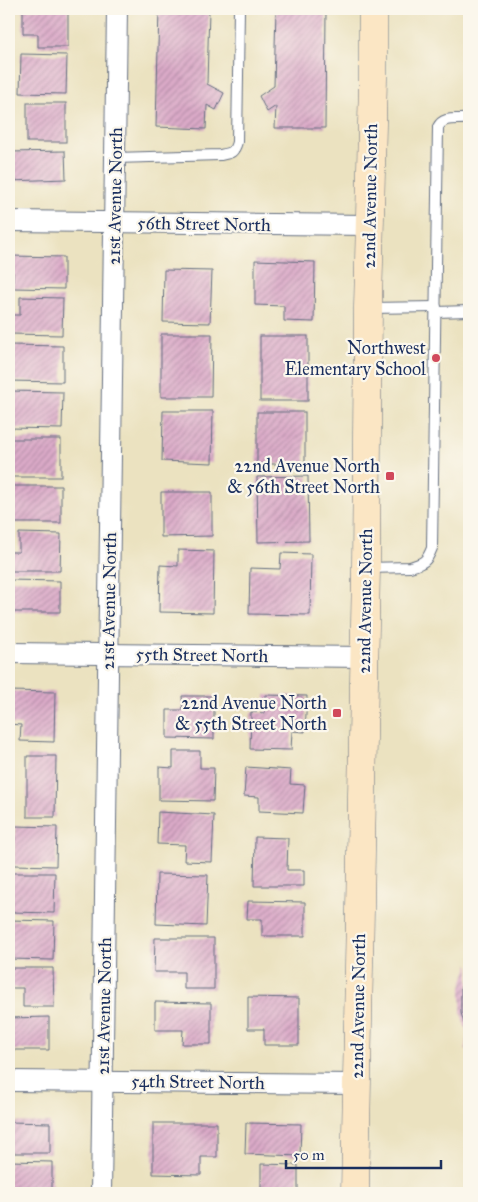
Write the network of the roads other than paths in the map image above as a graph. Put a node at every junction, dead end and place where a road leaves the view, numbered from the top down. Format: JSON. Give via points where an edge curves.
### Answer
{"nodes":[{"id":1,"x":117,"y":9,"type":"edge"},
{"id":2,"x":239,"y":9,"type":"edge"},
{"id":3,"x":373,"y":9,"type":"edge"},
{"id":4,"x":469,"y":118,"type":"edge"},
{"id":5,"x":115,"y":158,"type":"junction"},
{"id":6,"x":9,"y":221,"type":"edge"},
{"id":7,"x":114,"y":222,"type":"junction"},
{"id":8,"x":369,"y":225,"type":"junction"},
{"id":9,"x":368,"y":308,"type":"junction"},
{"id":10,"x":436,"y":310,"type":"junction"},
{"id":11,"x":469,"y":311,"type":"edge"},
{"id":12,"x":366,"y":568,"type":"junction"},
{"id":13,"x":9,"y":653,"type":"edge"},
{"id":14,"x":108,"y":654,"type":"junction"},
{"id":15,"x":364,"y":657,"type":"junction"},
{"id":16,"x":9,"y":1080,"type":"edge"},
{"id":17,"x":102,"y":1081,"type":"junction"},
{"id":18,"x":356,"y":1084,"type":"junction"},
{"id":19,"x":101,"y":1193,"type":"edge"},
{"id":20,"x":355,"y":1193,"type":"edge"}],
"edges":[{"from":1,"to":5,"type":"street","name":"21st Avenue North"},
{"from":2,"to":5,"type":"lane","via":[[235,148],[220,156]]},
{"from":3,"to":8,"type":"main road","name":"22nd Avenue North"},
{"from":4,"to":10,"type":"lane","via":[[445,119],[438,126]]},
{"from":5,"to":7,"type":"street","name":"21st Avenue North"},
{"from":6,"to":7,"type":"street","name":"56th Street North"},
{"from":7,"to":8,"type":"street","name":"56th Street North"},
{"from":7,"to":14,"type":"street","name":"21st Avenue North"},
{"from":8,"to":9,"type":"main road","name":"22nd Avenue North"},
{"from":9,"to":10,"type":"lane"},
{"from":9,"to":12,"type":"main road","name":"22nd Avenue North"},
{"from":10,"to":11,"type":"lane"},
{"from":10,"to":12,"type":"lane","via":[[432,548],[429,557],[417,565]]},
{"from":12,"to":15,"type":"main road","name":"22nd Avenue North"},
{"from":13,"to":14,"type":"street","name":"55th Street North"},
{"from":14,"to":15,"type":"street","name":"55th Street North"},
{"from":14,"to":17,"type":"street","name":"21st Avenue North"},
{"from":15,"to":18,"type":"main road","name":"22nd Avenue North"},
{"from":16,"to":17,"type":"street","name":"54th Street North"},
{"from":17,"to":18,"type":"street","name":"54th Street North"},
{"from":17,"to":19,"type":"street","name":"21st Avenue North"},
{"from":18,"to":20,"type":"main road","name":"22nd Avenue North"}]}
